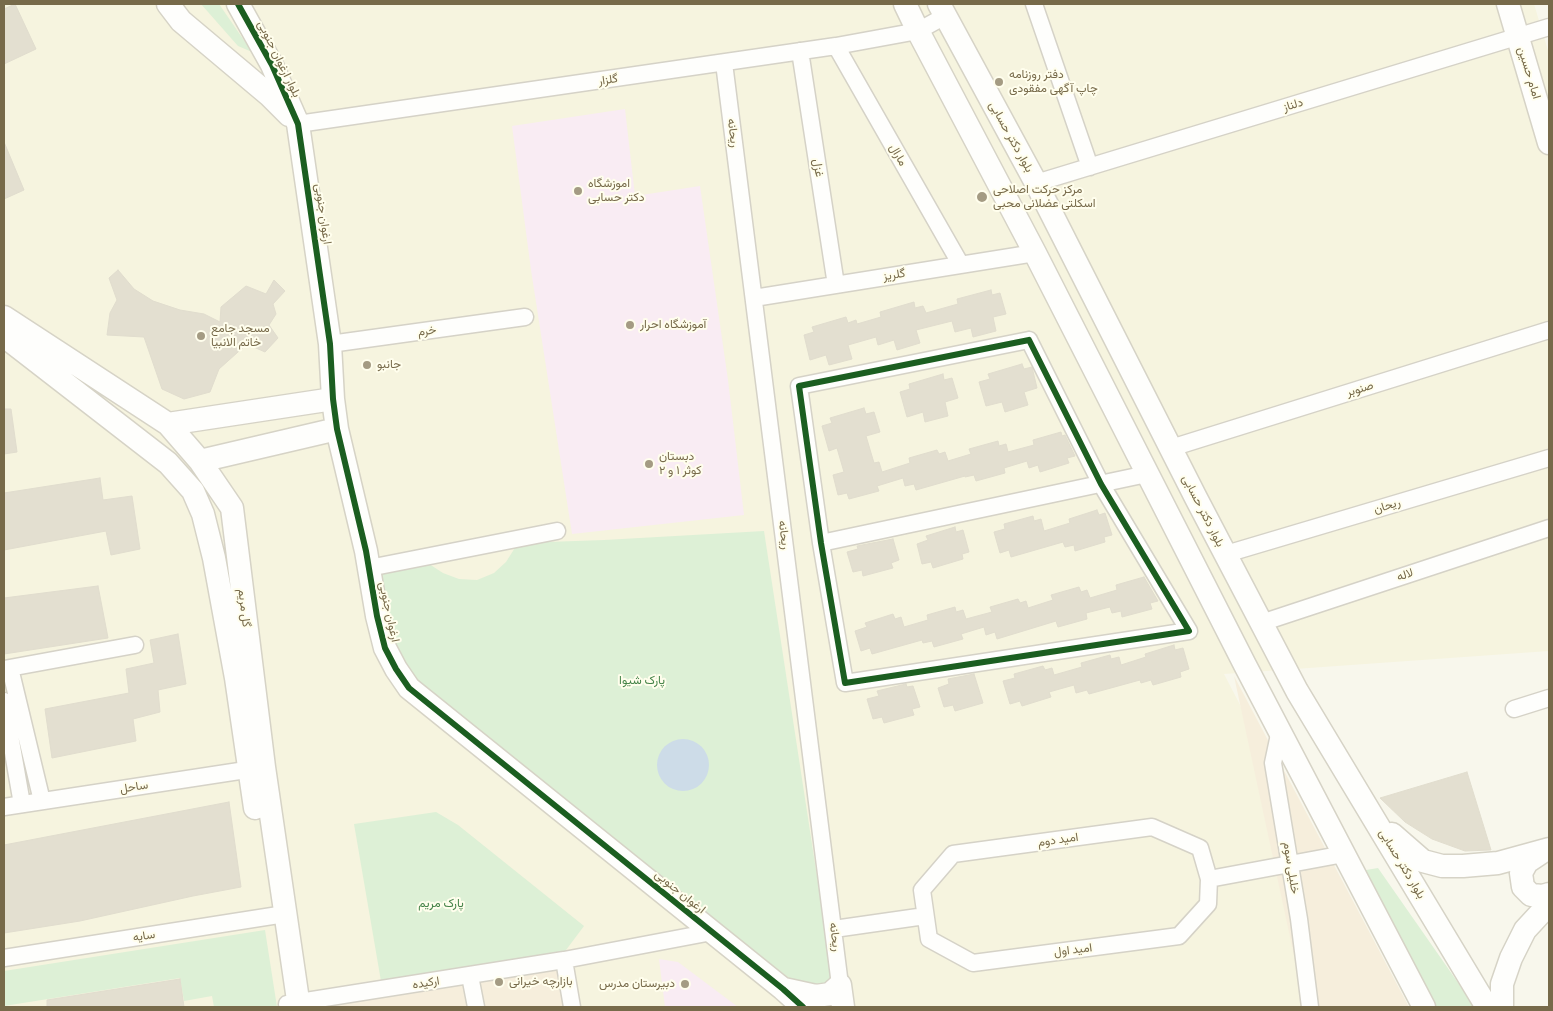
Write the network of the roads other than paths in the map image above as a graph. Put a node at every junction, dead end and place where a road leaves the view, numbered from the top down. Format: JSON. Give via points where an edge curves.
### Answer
{"nodes":[{"id":1,"x":168,"y":4,"type":"edge"},
{"id":2,"x":238,"y":4,"type":"edge"},
{"id":3,"x":905,"y":4,"type":"edge"},
{"id":4,"x":1034,"y":4,"type":"edge"},
{"id":5,"x":1508,"y":4,"type":"edge"},
{"id":6,"x":942,"y":10,"type":"edge"},
{"id":7,"x":1549,"y":27,"type":"edge"},
{"id":8,"x":918,"y":31,"type":"junction"},
{"id":9,"x":1518,"y":37,"type":"junction"},
{"id":10,"x":836,"y":46,"type":"junction"},
{"id":11,"x":800,"y":51,"type":"junction"},
{"id":12,"x":724,"y":63,"type":"junction"},
{"id":13,"x":298,"y":124,"type":"junction"},
{"id":14,"x":1549,"y":143,"type":"edge"},
{"id":15,"x":1090,"y":167,"type":"junction"},
{"id":16,"x":1036,"y":183,"type":"junction"},
{"id":17,"x":1035,"y":253,"type":"junction"},
{"id":18,"x":961,"y":264,"type":"junction"},
{"id":19,"x":836,"y":285,"type":"junction"},
{"id":20,"x":754,"y":298,"type":"junction"},
{"id":21,"x":4,"y":317,"type":"edge"},
{"id":22,"x":525,"y":317,"type":"dead end"},
{"id":23,"x":1549,"y":330,"type":"edge"},
{"id":24,"x":4,"y":336,"type":"edge"},
{"id":25,"x":330,"y":344,"type":"junction"},
{"id":26,"x":333,"y":400,"type":"junction"},
{"id":27,"x":168,"y":424,"type":"junction"},
{"id":28,"x":337,"y":429,"type":"junction"},
{"id":29,"x":1171,"y":448,"type":"junction"},
{"id":30,"x":1549,"y":458,"type":"edge"},
{"id":31,"x":200,"y":461,"type":"junction"},
{"id":32,"x":1147,"y":474,"type":"junction"},
{"id":33,"x":1101,"y":484,"type":"junction"},
{"id":34,"x":1549,"y":528,"type":"edge"},
{"id":35,"x":557,"y":531,"type":"dead end"},
{"id":36,"x":821,"y":543,"type":"junction"},
{"id":37,"x":1226,"y":554,"type":"junction"},
{"id":38,"x":369,"y":568,"type":"junction"},
{"id":39,"x":1261,"y":623,"type":"junction"},
{"id":40,"x":135,"y":645,"type":"dead end"},
{"id":41,"x":7,"y":668,"type":"edge"},
{"id":42,"x":1549,"y":698,"type":"edge"},
{"id":43,"x":4,"y":701,"type":"edge"},
{"id":44,"x":1514,"y":709,"type":"dead end"},
{"id":45,"x":1280,"y":730,"type":"junction"},
{"id":46,"x":256,"y":769,"type":"junction"},
{"id":47,"x":42,"y":801,"type":"junction"},
{"id":48,"x":22,"y":804,"type":"junction"},
{"id":49,"x":4,"y":807,"type":"edge"},
{"id":50,"x":1376,"y":820,"type":"junction"},
{"id":51,"x":1547,"y":849,"type":"edge"},
{"id":52,"x":1344,"y":854,"type":"junction"},
{"id":53,"x":1291,"y":863,"type":"junction"},
{"id":54,"x":1209,"y":879,"type":"junction"},
{"id":55,"x":1549,"y":894,"type":"edge"},
{"id":56,"x":1549,"y":904,"type":"edge"},
{"id":57,"x":279,"y":915,"type":"junction"},
{"id":58,"x":925,"y":916,"type":"junction"},
{"id":59,"x":834,"y":929,"type":"junction"},
{"id":60,"x":712,"y":932,"type":"junction"},
{"id":61,"x":4,"y":958,"type":"edge"},
{"id":62,"x":564,"y":960,"type":"junction"},
{"id":63,"x":470,"y":976,"type":"junction"},
{"id":64,"x":840,"y":985,"type":"junction"},
{"id":65,"x":783,"y":989,"type":"junction"},
{"id":66,"x":293,"y":1005,"type":"edge"},
{"id":67,"x":476,"y":1007,"type":"edge"},
{"id":68,"x":572,"y":1007,"type":"edge"},
{"id":69,"x":803,"y":1007,"type":"edge"},
{"id":70,"x":843,"y":1007,"type":"edge"},
{"id":71,"x":1310,"y":1007,"type":"edge"},
{"id":72,"x":1424,"y":1007,"type":"edge"},
{"id":73,"x":1487,"y":1007,"type":"edge"},
{"id":74,"x":1502,"y":1007,"type":"edge"}],
"edges":[{"from":1,"to":13,"type":"street","name":"بلوار ارغوان جنوبی","via":[[181,22]]},
{"from":2,"to":13,"type":"street","name":"بلوار ارغوان جنوبی","via":[[272,65]]},
{"from":3,"to":8,"type":"street"},
{"from":4,"to":15,"type":"street"},
{"from":5,"to":9,"type":"street","name":"امام حسین"},
{"from":6,"to":8,"type":"street","name":"گلزار"},
{"from":6,"to":16,"type":"street","name":"بلوار دکتر حسابی"},
{"from":7,"to":9,"type":"street","name":"دلناز"},
{"from":8,"to":10,"type":"street","name":"گلزار"},
{"from":8,"to":17,"type":"street"},
{"from":9,"to":14,"type":"street","name":"امام حسین"},
{"from":9,"to":15,"type":"street","name":"دلناز"},
{"from":10,"to":11,"type":"street","name":"گلزار"},
{"from":10,"to":18,"type":"street","name":"مارال"},
{"from":11,"to":12,"type":"street","name":"گلزار"},
{"from":11,"to":19,"type":"street","name":"غزل"},
{"from":12,"to":13,"type":"street","name":"گلزار"},
{"from":12,"to":20,"type":"street","name":"ریحانه"},
{"from":13,"to":25,"type":"street","name":"ارغوان جنوبی"},
{"from":15,"to":16,"type":"street","name":"دلناز"},
{"from":16,"to":29,"type":"street","name":"بلوار دکتر حسابی"},
{"from":17,"to":18,"type":"street","name":"گلریز"},
{"from":17,"to":32,"type":"street"},
{"from":18,"to":19,"type":"street","name":"گلریز"},
{"from":19,"to":20,"type":"street","name":"گلریز"},
{"from":20,"to":59,"type":"street","name":"ریحانه"},
{"from":21,"to":27,"type":"street","name":"گل مریم"},
{"from":22,"to":25,"type":"street","name":"خرم"},
{"from":23,"to":29,"type":"street","name":"صنوبر"},
{"from":24,"to":46,"type":"street","name":"گل مریم","via":[[168,463],[193,491],[203,514],[214,558]]},
{"from":25,"to":26,"type":"street","name":"ارغوان جنوبی"},
{"from":26,"to":27,"type":"street"},
{"from":26,"to":28,"type":"street","name":"ارغوان جنوبی"},
{"from":27,"to":31,"type":"street","name":"گل مریم"},
{"from":28,"to":31,"type":"street"},
{"from":28,"to":38,"type":"street","name":"ارغوان جنوبی"},
{"from":29,"to":37,"type":"street","name":"بلوار دکتر حسابی"},
{"from":30,"to":37,"type":"street","name":"ریحان"},
{"from":31,"to":46,"type":"street","name":"گل مریم","via":[[232,508]]},
{"from":32,"to":33,"type":"street"},
{"from":32,"to":45,"type":"street"},
{"from":33,"to":36,"type":"street"},
{"from":33,"to":36,"type":"street","via":[[1029,340],[799,386]]},
{"from":33,"to":36,"type":"street","via":[[1189,631],[845,683]]},
{"from":34,"to":39,"type":"street","name":"لاله"},
{"from":35,"to":38,"type":"street"},
{"from":37,"to":39,"type":"street","name":"بلوار دکتر حسابی"},
{"from":38,"to":60,"type":"street","name":"ارغوان جنوبی","via":[[385,648],[409,688]]},
{"from":39,"to":50,"type":"street","name":"بلوار دکتر حسابی","via":[[1297,690]]},
{"from":40,"to":41,"type":"street"},
{"from":41,"to":47,"type":"street"},
{"from":42,"to":44,"type":"street"},
{"from":43,"to":48,"type":"street"},
{"from":45,"to":52,"type":"street"},
{"from":45,"to":53,"type":"street","name":"خلیلی سوم","via":[[1273,764]]},
{"from":46,"to":47,"type":"street","name":"ساحل"},
{"from":46,"to":57,"type":"street","name":"گل مریم"},
{"from":47,"to":48,"type":"street","name":"ساحل"},
{"from":48,"to":49,"type":"street","name":"ساحل"},
{"from":50,"to":51,"type":"street","via":[[1423,861],[1442,866],[1498,863]]},
{"from":50,"to":73,"type":"street","name":"بلوار دکتر حسابی"},
{"from":51,"to":55,"type":"street","via":[[1527,862],[1521,873],[1523,887],[1531,895]]},
{"from":52,"to":53,"type":"street"},
{"from":52,"to":72,"type":"street"},
{"from":53,"to":54,"type":"street"},
{"from":53,"to":71,"type":"street","name":"خلیلی سوم"},
{"from":54,"to":58,"type":"street","name":"امید اول","via":[[1208,904],[1179,936],[1013,958],[973,963],[929,939]]},
{"from":54,"to":58,"type":"street","name":"امید دوم","via":[[1200,848],[1152,827],[953,854],[922,890]]},
{"from":56,"to":74,"type":"street","via":[[1525,930],[1510,958],[1502,984]]},
{"from":57,"to":61,"type":"street","name":"سایه"},
{"from":57,"to":66,"type":"street","name":"گل مریم"},
{"from":58,"to":59,"type":"street"},
{"from":59,"to":64,"type":"street","name":"ریحانه"},
{"from":60,"to":62,"type":"street","name":"ارکیده"},
{"from":60,"to":65,"type":"street","name":"ارغوان جنوبی"},
{"from":62,"to":63,"type":"street","name":"ارکیده"},
{"from":62,"to":68,"type":"street"},
{"from":63,"to":66,"type":"street","name":"ارکیده"},
{"from":63,"to":67,"type":"street"},
{"from":64,"to":65,"type":"street","via":[[830,994],[816,996]]},
{"from":64,"to":70,"type":"street","name":"ریحانه"},
{"from":65,"to":69,"type":"street","name":"ارغوان جنوبی"}]}
